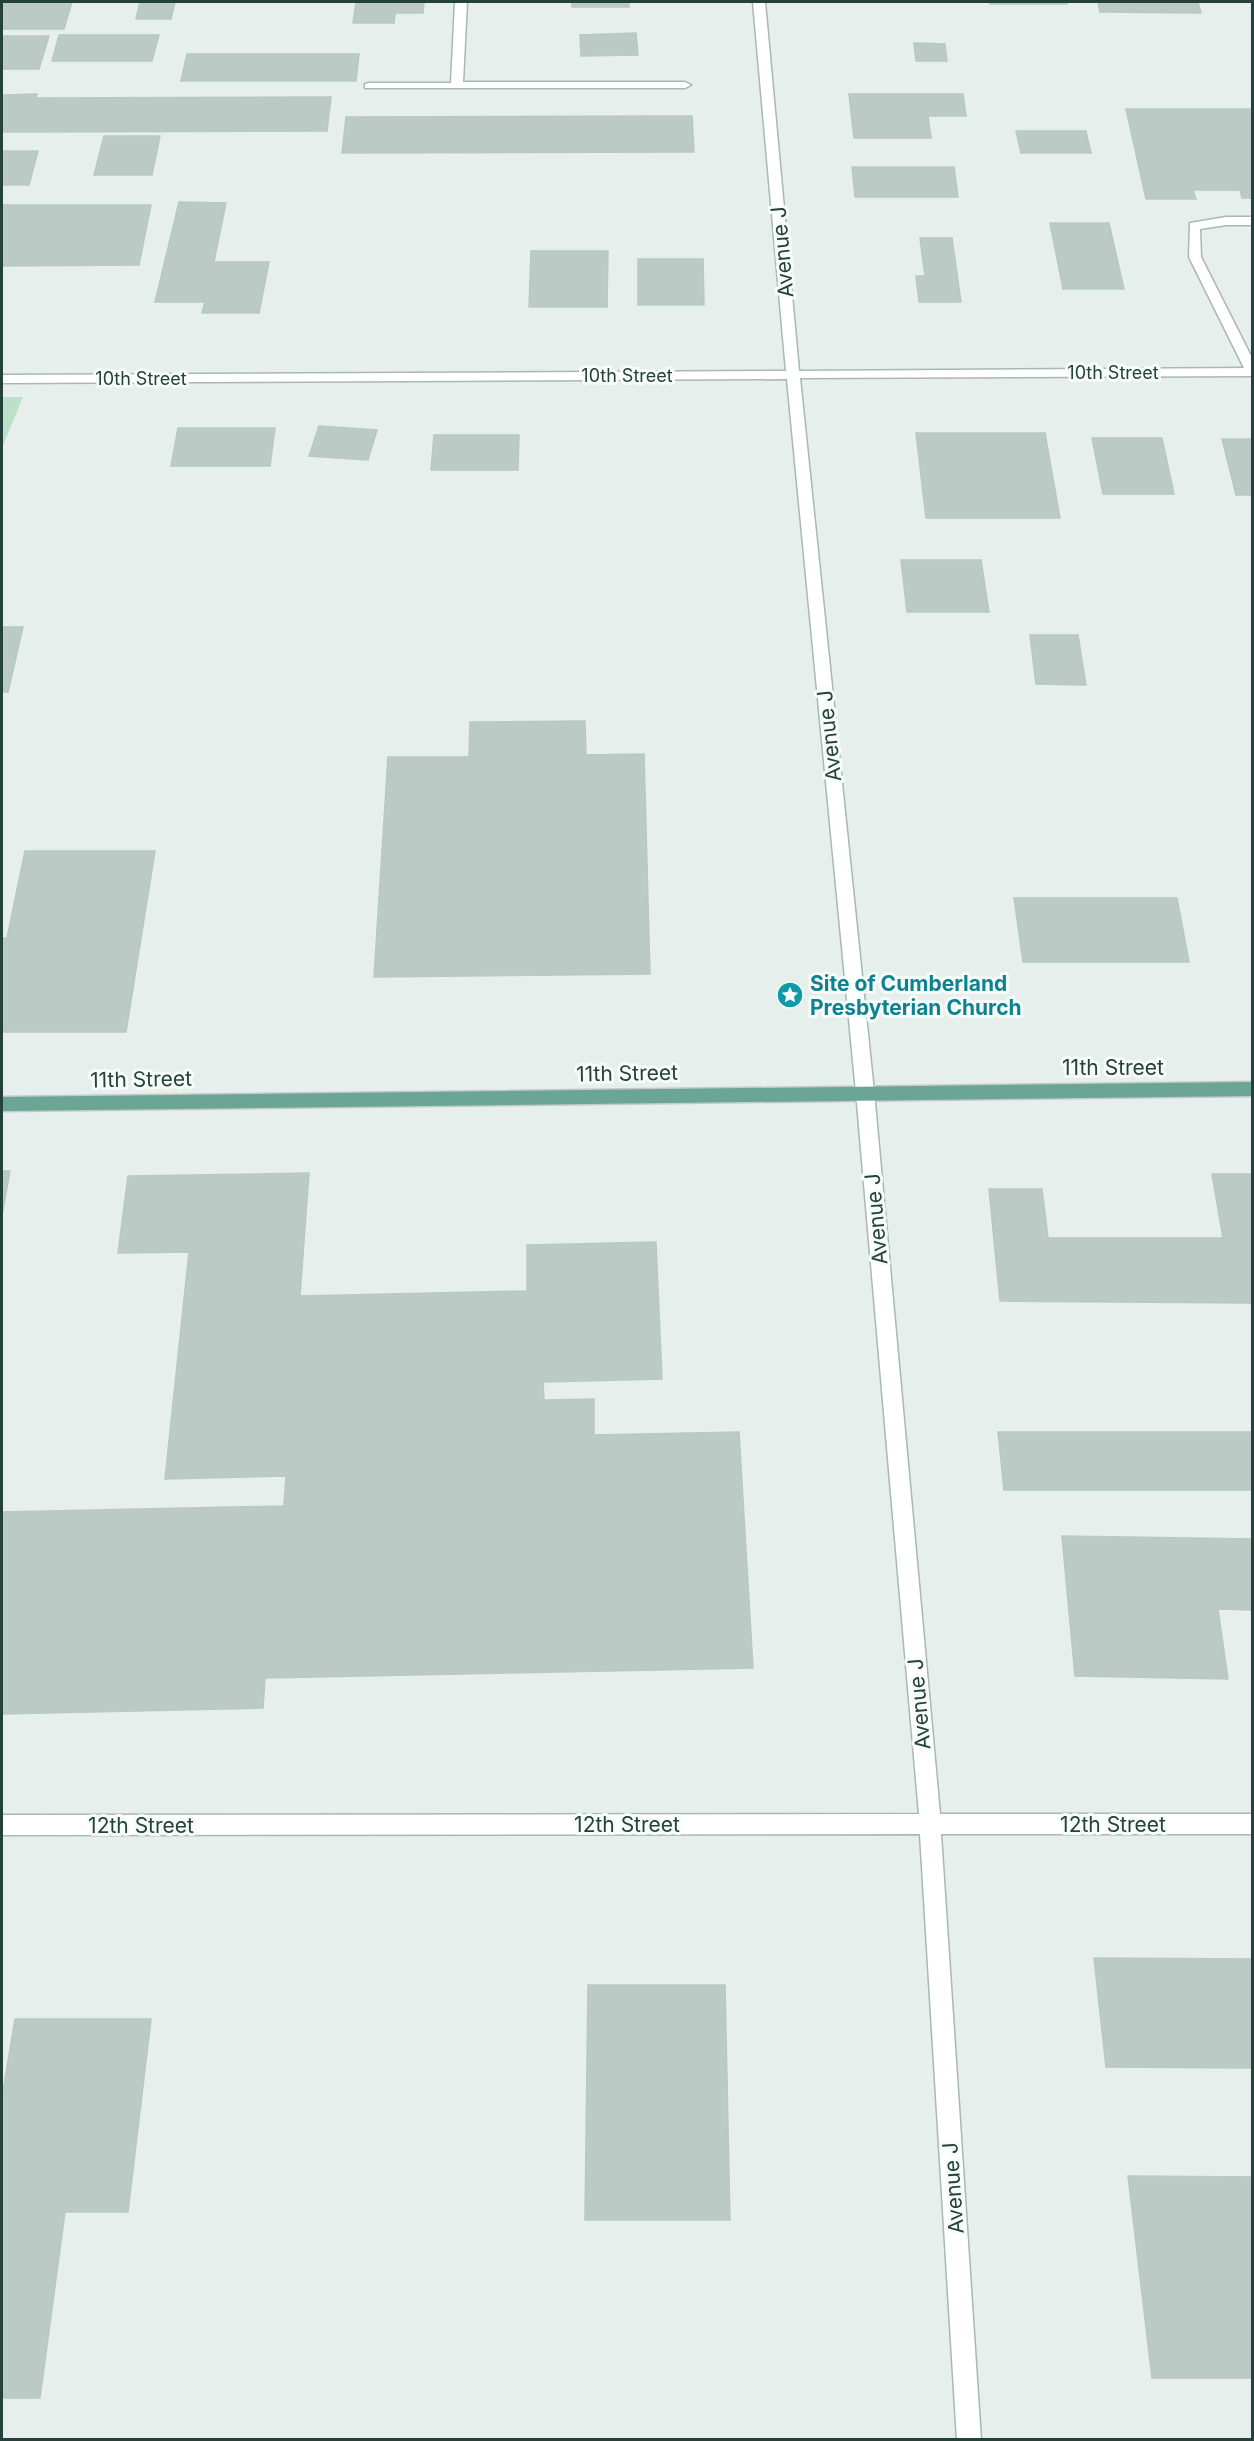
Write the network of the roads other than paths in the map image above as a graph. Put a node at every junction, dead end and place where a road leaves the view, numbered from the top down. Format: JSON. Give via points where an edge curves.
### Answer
{"nodes":[{"id":1,"x":461,"y":2,"type":"edge"},
{"id":2,"x":759,"y":2,"type":"edge"},
{"id":3,"x":685,"y":85,"type":"dead end"},
{"id":4,"x":369,"y":86,"type":"dead end"},
{"id":5,"x":457,"y":86,"type":"junction"},
{"id":6,"x":1252,"y":221,"type":"edge"},
{"id":7,"x":1252,"y":371,"type":"edge"},
{"id":8,"x":793,"y":374,"type":"junction"},
{"id":9,"x":2,"y":379,"type":"edge"},
{"id":10,"x":1252,"y":1089,"type":"edge"},
{"id":11,"x":865,"y":1092,"type":"junction"},
{"id":12,"x":2,"y":1104,"type":"edge"},
{"id":13,"x":930,"y":1823,"type":"junction"},
{"id":14,"x":1252,"y":1824,"type":"edge"},
{"id":15,"x":2,"y":1825,"type":"edge"},
{"id":16,"x":969,"y":2439,"type":"edge"}],
"edges":[{"from":1,"to":5,"type":"street"},
{"from":2,"to":8,"type":"street","name":"Avenue J"},
{"from":3,"to":5,"type":"street"},
{"from":4,"to":5,"type":"street"},
{"from":6,"to":7,"type":"street","via":[[1194,226],[1195,257]]},
{"from":7,"to":8,"type":"street","name":"10th Street"},
{"from":8,"to":9,"type":"street","name":"10th Street"},
{"from":8,"to":11,"type":"street","name":"Avenue J"},
{"from":10,"to":11,"type":"main road","name":"11th Street"},
{"from":11,"to":12,"type":"main road","name":"11th Street"},
{"from":11,"to":13,"type":"street","name":"Avenue J"},
{"from":13,"to":14,"type":"street","name":"12th Street"},
{"from":13,"to":15,"type":"street","name":"12th Street"},
{"from":13,"to":16,"type":"street","name":"Avenue J"}]}
